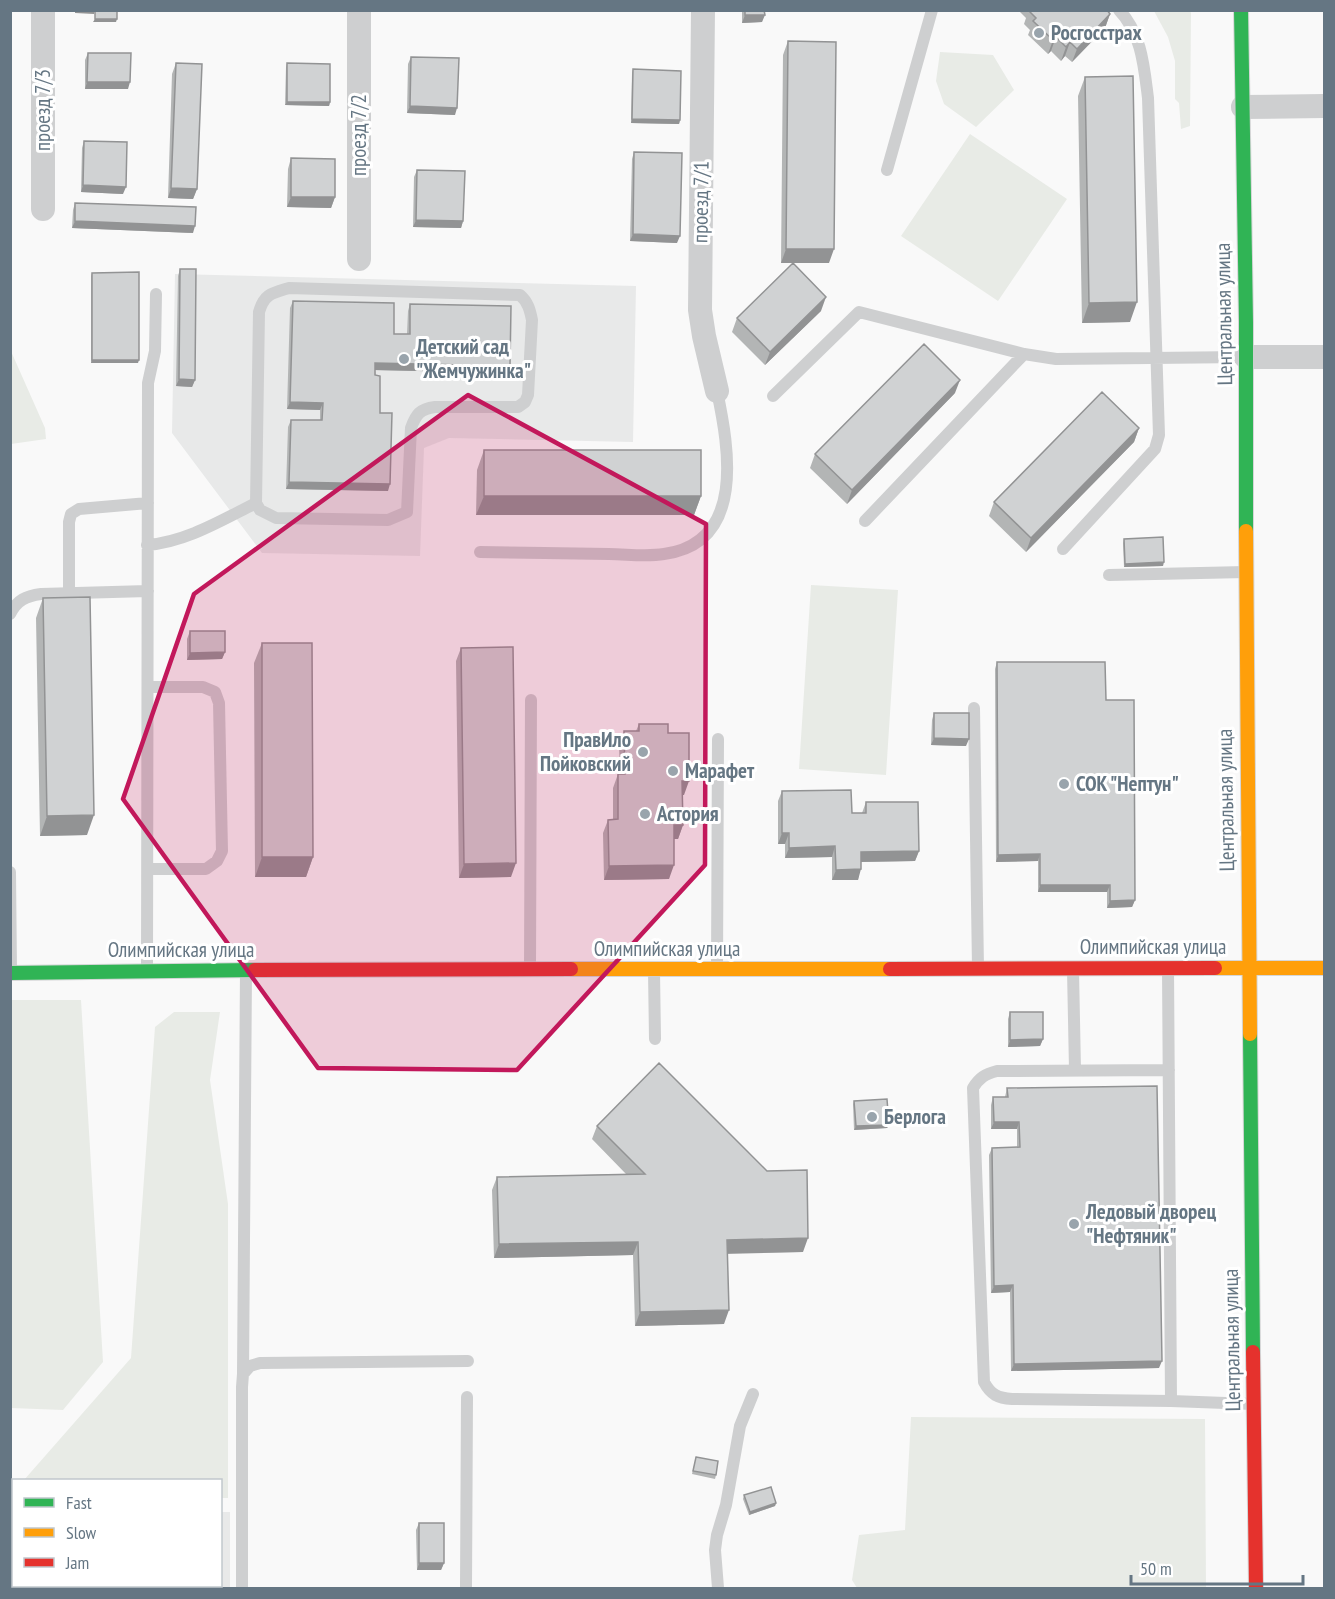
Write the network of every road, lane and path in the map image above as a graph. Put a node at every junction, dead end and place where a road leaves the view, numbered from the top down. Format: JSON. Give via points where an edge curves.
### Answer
{"nodes":[{"id":1,"x":43,"y":10,"type":"edge"},
{"id":2,"x":359,"y":10,"type":"edge"},
{"id":3,"x":703,"y":10,"type":"edge"},
{"id":4,"x":932,"y":10,"type":"edge"},
{"id":5,"x":1119,"y":10,"type":"edge"},
{"id":6,"x":1241,"y":10,"type":"edge"},
{"id":7,"x":1324,"y":106,"type":"edge"},
{"id":8,"x":1243,"y":107,"type":"junction"},
{"id":9,"x":887,"y":170,"type":"dead end"},
{"id":10,"x":43,"y":209,"type":"dead end"},
{"id":11,"x":359,"y":259,"type":"dead end"},
{"id":12,"x":156,"y":294,"type":"dead end"},
{"id":13,"x":1024,"y":354,"type":"junction"},
{"id":14,"x":1246,"y":357,"type":"junction"},
{"id":15,"x":1324,"y":357,"type":"edge"},
{"id":16,"x":1157,"y":358,"type":"junction"},
{"id":17,"x":717,"y":391,"type":"joint"},
{"id":18,"x":773,"y":396,"type":"dead end"},
{"id":19,"x":147,"y":503,"type":"junction"},
{"id":20,"x":256,"y":504,"type":"junction"},
{"id":21,"x":865,"y":521,"type":"dead end"},
{"id":22,"x":147,"y":545,"type":"junction"},
{"id":23,"x":1063,"y":549,"type":"dead end"},
{"id":24,"x":480,"y":552,"type":"dead end"},
{"id":25,"x":1246,"y":572,"type":"junction"},
{"id":26,"x":1109,"y":575,"type":"dead end"},
{"id":27,"x":148,"y":591,"type":"junction"},
{"id":28,"x":69,"y":593,"type":"junction"},
{"id":29,"x":10,"y":614,"type":"edge"},
{"id":30,"x":148,"y":687,"type":"junction"},
{"id":31,"x":531,"y":700,"type":"dead end"},
{"id":32,"x":974,"y":708,"type":"dead end"},
{"id":33,"x":718,"y":739,"type":"dead end"},
{"id":34,"x":148,"y":869,"type":"junction"},
{"id":35,"x":10,"y":872,"type":"edge"},
{"id":36,"x":1073,"y":968,"type":"junction"},
{"id":37,"x":1168,"y":968,"type":"junction"},
{"id":38,"x":1249,"y":968,"type":"junction"},
{"id":39,"x":1324,"y":968,"type":"edge"},
{"id":40,"x":978,"y":969,"type":"junction"},
{"id":41,"x":246,"y":970,"type":"junction"},
{"id":42,"x":530,"y":970,"type":"junction"},
{"id":43,"x":654,"y":970,"type":"junction"},
{"id":44,"x":717,"y":970,"type":"junction"},
{"id":45,"x":147,"y":971,"type":"junction"},
{"id":46,"x":11,"y":973,"type":"edge"},
{"id":47,"x":655,"y":1039,"type":"dead end"},
{"id":48,"x":1075,"y":1070,"type":"junction"},
{"id":49,"x":1169,"y":1070,"type":"junction"},
{"id":50,"x":468,"y":1361,"type":"dead end"},
{"id":51,"x":243,"y":1374,"type":"junction"},
{"id":52,"x":753,"y":1394,"type":"dead end"},
{"id":53,"x":467,"y":1397,"type":"dead end"},
{"id":54,"x":1171,"y":1401,"type":"junction"},
{"id":55,"x":1254,"y":1404,"type":"junction"},
{"id":56,"x":242,"y":1588,"type":"edge"},
{"id":57,"x":466,"y":1588,"type":"edge"},
{"id":58,"x":717,"y":1588,"type":"edge"},
{"id":59,"x":1256,"y":1588,"type":"edge"}],
"edges":[{"from":1,"to":10,"type":"street","name":"проезд 7/3"},
{"from":2,"to":11,"type":"street","name":"проезд 7/2"},
{"from":3,"to":17,"type":"street","name":"проезд 7/1","via":[[700,310]]},
{"from":4,"to":9,"type":"lane"},
{"from":5,"to":16,"type":"lane","via":[[1140,46],[1148,98]]},
{"from":6,"to":8,"type":"street","name":"Центральная улица"},
{"from":7,"to":8,"type":"street"},
{"from":8,"to":14,"type":"street","name":"Центральная улица"},
{"from":12,"to":19,"type":"lane","via":[[155,351],[148,383]]},
{"from":13,"to":16,"type":"lane","via":[[1056,359]]},
{"from":13,"to":18,"type":"lane","via":[[859,312]]},
{"from":13,"to":21,"type":"lane"},
{"from":14,"to":15,"type":"street"},
{"from":14,"to":16,"type":"lane"},
{"from":14,"to":25,"type":"street","name":"Центральная улица"},
{"from":16,"to":23,"type":"lane","via":[[1159,435],[1155,449]]},
{"from":17,"to":24,"type":"lane","via":[[725,429],[727,490],[717,522],[694,544],[663,555]]},
{"from":19,"to":22,"type":"lane"},
{"from":19,"to":28,"type":"lane","via":[[79,509],[71,514]]},
{"from":20,"to":20,"type":"lane","via":[[259,312],[268,296],[289,288],[520,295],[525,299],[532,320],[525,402],[518,407],[422,409],[411,428],[407,512],[388,520],[276,518]]},
{"from":20,"to":22,"type":"lane","via":[[188,536],[166,544]]},
{"from":22,"to":27,"type":"lane"},
{"from":25,"to":26,"type":"lane"},
{"from":25,"to":38,"type":"street","name":"Центральная улица"},
{"from":27,"to":28,"type":"lane"},
{"from":27,"to":30,"type":"lane"},
{"from":28,"to":29,"type":"lane","via":[[25,597]]},
{"from":30,"to":34,"type":"lane"},
{"from":30,"to":34,"type":"lane","via":[[203,687],[214,692],[219,703],[222,851],[206,869]]},
{"from":31,"to":42,"type":"lane"},
{"from":32,"to":40,"type":"lane"},
{"from":33,"to":44,"type":"lane"},
{"from":34,"to":45,"type":"lane"},
{"from":35,"to":46,"type":"lane"},
{"from":36,"to":37,"type":"street","name":"Олимпийская улица"},
{"from":36,"to":40,"type":"street","name":"Олимпийская улица"},
{"from":36,"to":48,"type":"lane"},
{"from":37,"to":38,"type":"street","name":"Олимпийская улица"},
{"from":37,"to":49,"type":"lane"},
{"from":38,"to":39,"type":"street","name":"Олимпийская улица"},
{"from":38,"to":55,"type":"street","name":"Центральная улица"},
{"from":40,"to":44,"type":"street","name":"Олимпийская улица"},
{"from":41,"to":42,"type":"street","name":"Олимпийская улица"},
{"from":41,"to":45,"type":"street","name":"Олимпийская улица"},
{"from":41,"to":51,"type":"lane"},
{"from":42,"to":43,"type":"street","name":"Олимпийская улица"},
{"from":43,"to":44,"type":"street","name":"Олимпийская улица"},
{"from":43,"to":47,"type":"lane"},
{"from":45,"to":46,"type":"street","name":"Олимпийская улица"},
{"from":48,"to":49,"type":"lane"},
{"from":48,"to":54,"type":"lane","via":[[997,1071],[985,1074],[973,1089],[984,1382],[1000,1398]]},
{"from":49,"to":54,"type":"lane"},
{"from":50,"to":51,"type":"lane","via":[[260,1363]]},
{"from":51,"to":56,"type":"lane"},
{"from":52,"to":58,"type":"lane","via":[[740,1425],[717,1535]]},
{"from":53,"to":57,"type":"lane"},
{"from":54,"to":55,"type":"lane"},
{"from":55,"to":59,"type":"street","name":"Центральная улица"}]}
